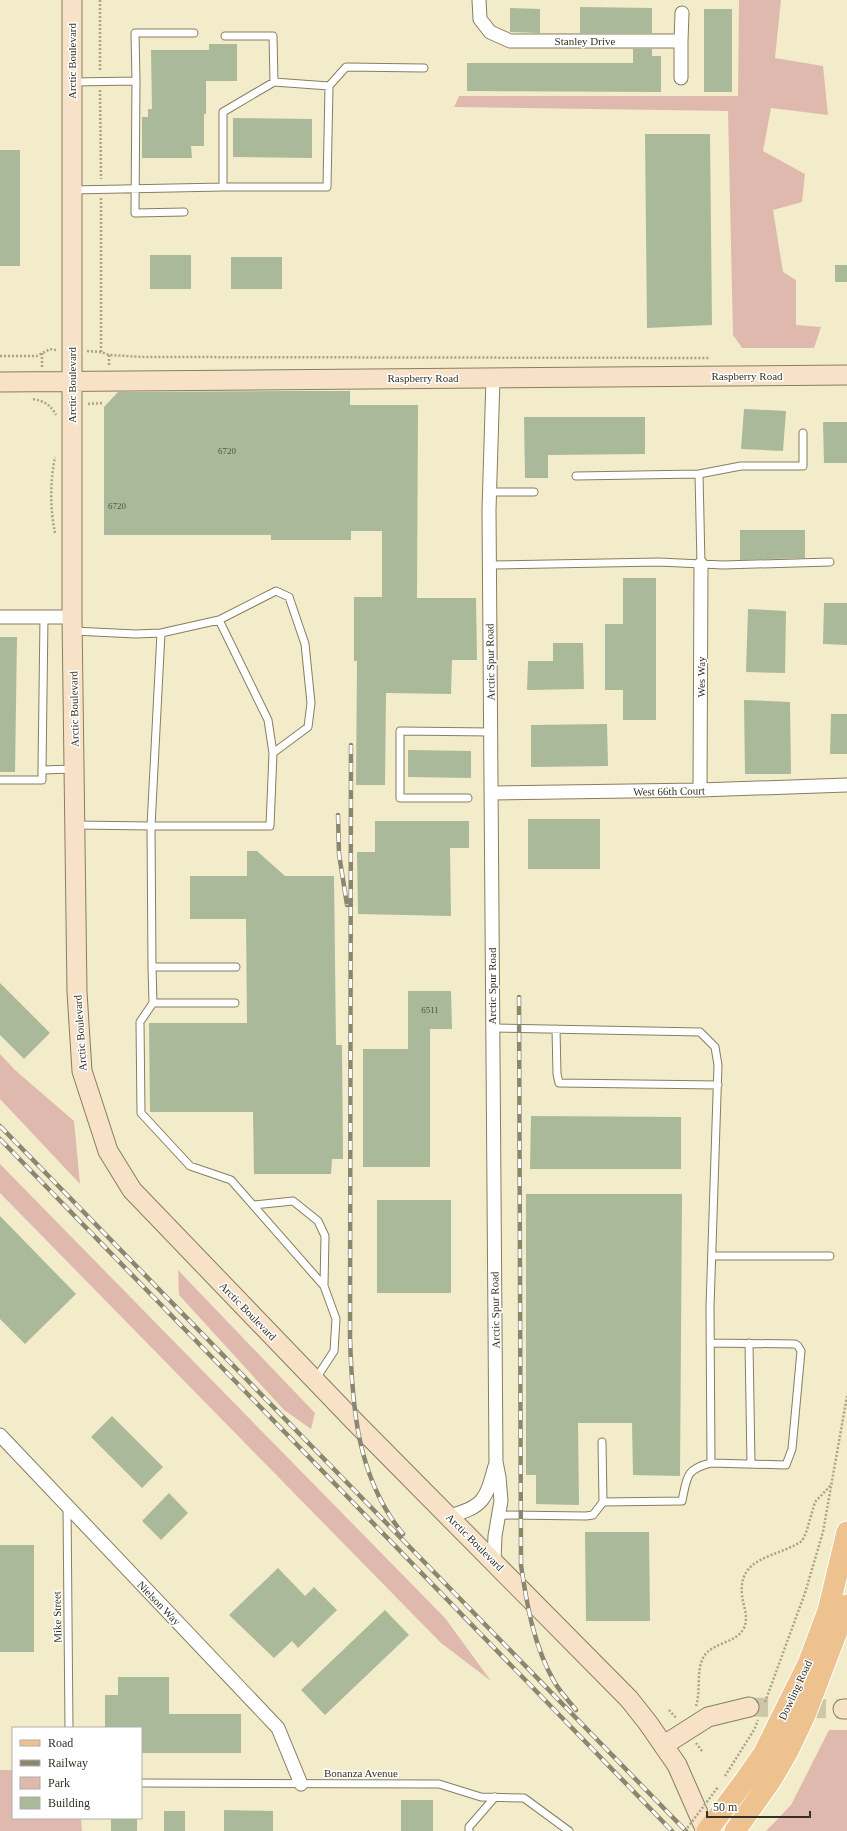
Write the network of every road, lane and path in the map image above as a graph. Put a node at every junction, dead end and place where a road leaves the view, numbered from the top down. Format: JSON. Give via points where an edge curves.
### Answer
{"nodes":[{"id":1,"x":72,"y":0,"type":"edge"},
{"id":2,"x":100,"y":0,"type":"edge"},
{"id":3,"x":479,"y":0,"type":"edge"},
{"id":4,"x":682,"y":13,"type":"dead end"},
{"id":5,"x":194,"y":33,"type":"dead end"},
{"id":6,"x":225,"y":36,"type":"dead end"},
{"id":7,"x":682,"y":41,"type":"junction"},
{"id":8,"x":424,"y":68,"type":"dead end"},
{"id":9,"x":681,"y":78,"type":"dead end"},
{"id":10,"x":136,"y":81,"type":"junction"},
{"id":11,"x":73,"y":82,"type":"junction"},
{"id":12,"x":100,"y":82,"type":"junction"},
{"id":13,"x":274,"y":82,"type":"junction"},
{"id":14,"x":329,"y":86,"type":"junction"},
{"id":15,"x":223,"y":187,"type":"junction"},
{"id":16,"x":101,"y":189,"type":"junction"},
{"id":17,"x":135,"y":189,"type":"junction"},
{"id":18,"x":72,"y":190,"type":"junction"},
{"id":19,"x":184,"y":212,"type":"dead end"},
{"id":20,"x":50,"y":349,"type":"dead end"},
{"id":21,"x":0,"y":356,"type":"edge"},
{"id":22,"x":717,"y":358,"type":"dead end"},
{"id":23,"x":847,"y":375,"type":"edge"},
{"id":24,"x":492,"y":378,"type":"junction"},
{"id":25,"x":72,"y":381,"type":"junction"},
{"id":26,"x":0,"y":382,"type":"edge"},
{"id":27,"x":29,"y":398,"type":"dead end"},
{"id":28,"x":59,"y":421,"type":"dead end"},
{"id":29,"x":802,"y":433,"type":"dead end"},
{"id":30,"x":55,"y":456,"type":"dead end"},
{"id":31,"x":699,"y":474,"type":"junction"},
{"id":32,"x":576,"y":476,"type":"dead end"},
{"id":33,"x":489,"y":492,"type":"junction"},
{"id":34,"x":534,"y":492,"type":"dead end"},
{"id":35,"x":55,"y":535,"type":"dead end"},
{"id":36,"x":830,"y":562,"type":"dead end"},
{"id":37,"x":701,"y":564,"type":"junction"},
{"id":38,"x":489,"y":565,"type":"junction"},
{"id":39,"x":0,"y":617,"type":"edge"},
{"id":40,"x":44,"y":617,"type":"junction"},
{"id":41,"x":219,"y":620,"type":"junction"},
{"id":42,"x":73,"y":624,"type":"junction"},
{"id":43,"x":161,"y":633,"type":"junction"},
{"id":44,"x":491,"y":732,"type":"junction"},
{"id":45,"x":273,"y":753,"type":"junction"},
{"id":46,"x":74,"y":769,"type":"junction"},
{"id":47,"x":42,"y":770,"type":"junction"},
{"id":48,"x":0,"y":780,"type":"edge"},
{"id":49,"x":847,"y":785,"type":"edge"},
{"id":50,"x":700,"y":790,"type":"junction"},
{"id":51,"x":491,"y":793,"type":"junction"},
{"id":52,"x":468,"y":798,"type":"dead end"},
{"id":53,"x":75,"y":825,"type":"junction"},
{"id":54,"x":151,"y":826,"type":"junction"},
{"id":55,"x":152,"y":967,"type":"junction"},
{"id":56,"x":236,"y":967,"type":"dead end"},
{"id":57,"x":153,"y":1003,"type":"junction"},
{"id":58,"x":235,"y":1003,"type":"dead end"},
{"id":59,"x":492,"y":1028,"type":"junction"},
{"id":60,"x":556,"y":1029,"type":"junction"},
{"id":61,"x":718,"y":1085,"type":"junction"},
{"id":62,"x":253,"y":1205,"type":"junction"},
{"id":63,"x":712,"y":1256,"type":"junction"},
{"id":64,"x":830,"y":1256,"type":"dead end"},
{"id":65,"x":324,"y":1286,"type":"junction"},
{"id":66,"x":710,"y":1343,"type":"junction"},
{"id":67,"x":749,"y":1343,"type":"junction"},
{"id":68,"x":314,"y":1380,"type":"junction"},
{"id":69,"x":847,"y":1396,"type":"edge"},
{"id":70,"x":0,"y":1435,"type":"edge"},
{"id":71,"x":602,"y":1442,"type":"dead end"},
{"id":72,"x":496,"y":1462,"type":"junction"},
{"id":73,"x":711,"y":1463,"type":"junction"},
{"id":74,"x":751,"y":1464,"type":"junction"},
{"id":75,"x":832,"y":1484,"type":"junction"},
{"id":76,"x":603,"y":1502,"type":"junction"},
{"id":77,"x":67,"y":1506,"type":"junction"},
{"id":78,"x":499,"y":1515,"type":"junction"},
{"id":79,"x":449,"y":1516,"type":"junction"},
{"id":80,"x":847,"y":1532,"type":"edge"},
{"id":81,"x":494,"y":1561,"type":"junction"},
{"id":82,"x":847,"y":1605,"type":"edge"},
{"id":83,"x":757,"y":1710,"type":"junction"},
{"id":84,"x":694,"y":1726,"type":"junction"},
{"id":85,"x":69,"y":1727,"type":"edge"},
{"id":86,"x":664,"y":1745,"type":"junction"},
{"id":87,"x":142,"y":1784,"type":"edge"},
{"id":88,"x":300,"y":1784,"type":"junction"},
{"id":89,"x":495,"y":1798,"type":"junction"},
{"id":90,"x":736,"y":1830,"type":"edge"},
{"id":91,"x":469,"y":1831,"type":"edge"},
{"id":92,"x":569,"y":1831,"type":"edge"},
{"id":93,"x":685,"y":1831,"type":"edge"},
{"id":94,"x":707,"y":1831,"type":"edge"}],
"edges":[{"from":1,"to":11,"type":"main road","name":"Arctic Boulevard"},
{"from":2,"to":12,"type":"path"},
{"from":3,"to":7,"type":"street","name":"Stanley Drive","via":[[480,19],[490,32],[510,41]]},
{"from":4,"to":7,"type":"street"},
{"from":5,"to":10,"type":"lane","via":[[135,33]]},
{"from":6,"to":13,"type":"lane","via":[[273,36]]},
{"from":7,"to":9,"type":"street"},
{"from":8,"to":14,"type":"lane","via":[[346,67]]},
{"from":10,"to":12,"type":"lane"},
{"from":10,"to":17,"type":"lane"},
{"from":11,"to":12,"type":"lane"},
{"from":11,"to":18,"type":"main road","name":"Arctic Boulevard"},
{"from":12,"to":16,"type":"path"},
{"from":13,"to":14,"type":"lane"},
{"from":13,"to":15,"type":"lane","via":[[223,112]]},
{"from":14,"to":15,"type":"lane","via":[[326,187]]},
{"from":15,"to":17,"type":"lane"},
{"from":16,"to":17,"type":"lane"},
{"from":16,"to":18,"type":"lane"},
{"from":16,"to":22,"type":"path","via":[[101,352],[109,355]]},
{"from":17,"to":19,"type":"lane","via":[[135,213]]},
{"from":18,"to":25,"type":"main road","name":"Arctic Boulevard"},
{"from":20,"to":21,"type":"path","via":[[37,356]]},
{"from":23,"to":24,"type":"main road","name":"Raspberry Road"},
{"from":24,"to":25,"type":"main road","name":"Raspberry Road"},
{"from":24,"to":33,"type":"street","name":"Arctic Spur Road"},
{"from":25,"to":26,"type":"main road","name":"Raspberry Road"},
{"from":25,"to":42,"type":"main road","name":"Arctic Boulevard"},
{"from":27,"to":28,"type":"path","via":[[42,401],[52,408]]},
{"from":29,"to":31,"type":"lane","via":[[803,466],[741,466]]},
{"from":30,"to":35,"type":"path","via":[[52,471],[52,521]]},
{"from":31,"to":32,"type":"lane"},
{"from":31,"to":37,"type":"lane"},
{"from":33,"to":34,"type":"lane"},
{"from":33,"to":38,"type":"street","name":"Arctic Spur Road"},
{"from":36,"to":37,"type":"lane"},
{"from":37,"to":38,"type":"lane","via":[[659,562]]},
{"from":37,"to":50,"type":"street","name":"Wes Way"},
{"from":38,"to":44,"type":"street","name":"Arctic Spur Road"},
{"from":39,"to":40,"type":"street"},
{"from":40,"to":42,"type":"street"},
{"from":40,"to":47,"type":"lane"},
{"from":41,"to":43,"type":"lane"},
{"from":41,"to":45,"type":"lane","via":[[268,720]]},
{"from":41,"to":45,"type":"lane","via":[[276,591],[289,597],[305,644],[311,703],[308,727]]},
{"from":42,"to":43,"type":"lane","via":[[136,634]]},
{"from":42,"to":46,"type":"main road","name":"Arctic Boulevard"},
{"from":43,"to":54,"type":"lane"},
{"from":44,"to":51,"type":"street","name":"Arctic Spur Road"},
{"from":44,"to":52,"type":"lane","via":[[400,731],[400,798]]},
{"from":45,"to":54,"type":"lane","via":[[270,826]]},
{"from":46,"to":47,"type":"lane"},
{"from":46,"to":53,"type":"main road","name":"Arctic Boulevard"},
{"from":47,"to":48,"type":"lane","via":[[42,780]]},
{"from":49,"to":50,"type":"street","name":"West 66th Court"},
{"from":50,"to":51,"type":"street","name":"West 66th Court"},
{"from":51,"to":59,"type":"street","name":"Arctic Spur Road"},
{"from":53,"to":54,"type":"lane"},
{"from":53,"to":68,"type":"main road","name":"Arctic Boulevard","via":[[77,992],[82,1071],[108,1151],[132,1190]]},
{"from":54,"to":55,"type":"lane"},
{"from":55,"to":56,"type":"lane"},
{"from":55,"to":57,"type":"lane"},
{"from":57,"to":58,"type":"lane"},
{"from":57,"to":62,"type":"lane","via":[[140,1022],[140,1114],[190,1166],[232,1180]]},
{"from":59,"to":60,"type":"lane"},
{"from":59,"to":72,"type":"street","name":"Arctic Spur Road"},
{"from":60,"to":61,"type":"lane","via":[[700,1032],[715,1047]]},
{"from":60,"to":61,"type":"lane","via":[[559,1083]]},
{"from":61,"to":63,"type":"lane"},
{"from":62,"to":65,"type":"lane"},
{"from":62,"to":65,"type":"lane","via":[[292,1201],[318,1221],[325,1236]]},
{"from":63,"to":64,"type":"lane"},
{"from":63,"to":66,"type":"lane"},
{"from":65,"to":68,"type":"lane","via":[[336,1319],[334,1351]]},
{"from":66,"to":67,"type":"lane"},
{"from":66,"to":73,"type":"lane"},
{"from":67,"to":74,"type":"lane"},
{"from":67,"to":74,"type":"lane","via":[[795,1344],[800,1351],[792,1449],[786,1465]]},
{"from":68,"to":79,"type":"main road","name":"Arctic Boulevard"},
{"from":69,"to":75,"type":"path"},
{"from":70,"to":77,"type":"street","name":"Nielson Way"},
{"from":71,"to":76,"type":"lane"},
{"from":72,"to":78,"type":"street","name":"Arctic Spur Road","via":[[501,1501]]},
{"from":72,"to":79,"type":"street","name":"Arctic Spur Road","via":[[488,1490],[480,1503],[469,1511]]},
{"from":73,"to":74,"type":"lane"},
{"from":73,"to":76,"type":"lane","via":[[697,1466],[688,1476],[682,1501]]},
{"from":75,"to":83,"type":"path","via":[[823,1532],[805,1593]]},
{"from":75,"to":84,"type":"path","via":[[815,1502],[802,1541],[748,1568],[742,1580],[746,1621],[735,1638],[710,1650],[703,1657],[700,1696],[696,1705]]},
{"from":76,"to":78,"type":"lane","via":[[593,1515],[586,1516]]},
{"from":77,"to":85,"type":"lane","name":"Mike Street"},
{"from":77,"to":88,"type":"street","name":"Nielson Way","via":[[278,1728]]},
{"from":78,"to":81,"type":"street","name":"Arctic Spur Road"},
{"from":79,"to":81,"type":"main road","name":"Arctic Boulevard"},
{"from":80,"to":94,"type":"main road","name":"Dowling Road","via":[[828,1611],[808,1664],[764,1753]]},
{"from":81,"to":86,"type":"main road","name":"Arctic Boulevard","via":[[629,1699]]},
{"from":82,"to":90,"type":"main road","name":"Dowling Road","via":[[805,1715],[788,1751]]},
{"from":83,"to":84,"type":"main road","via":[[708,1717]]},
{"from":83,"to":93,"type":"path","bridge":true,"via":[[754,1730],[718,1787]]},
{"from":84,"to":86,"type":"main road"},
{"from":86,"to":94,"type":"main road","name":"Arctic Boulevard","via":[[688,1787]]},
{"from":87,"to":88,"type":"lane","name":"Bonanza Avenue"},
{"from":88,"to":89,"type":"lane","name":"Bonanza Avenue","via":[[439,1784],[481,1797]]},
{"from":89,"to":91,"type":"lane","via":[[469,1827]]},
{"from":89,"to":92,"type":"lane","name":"Bonanza Avenue","via":[[524,1798]]}]}
